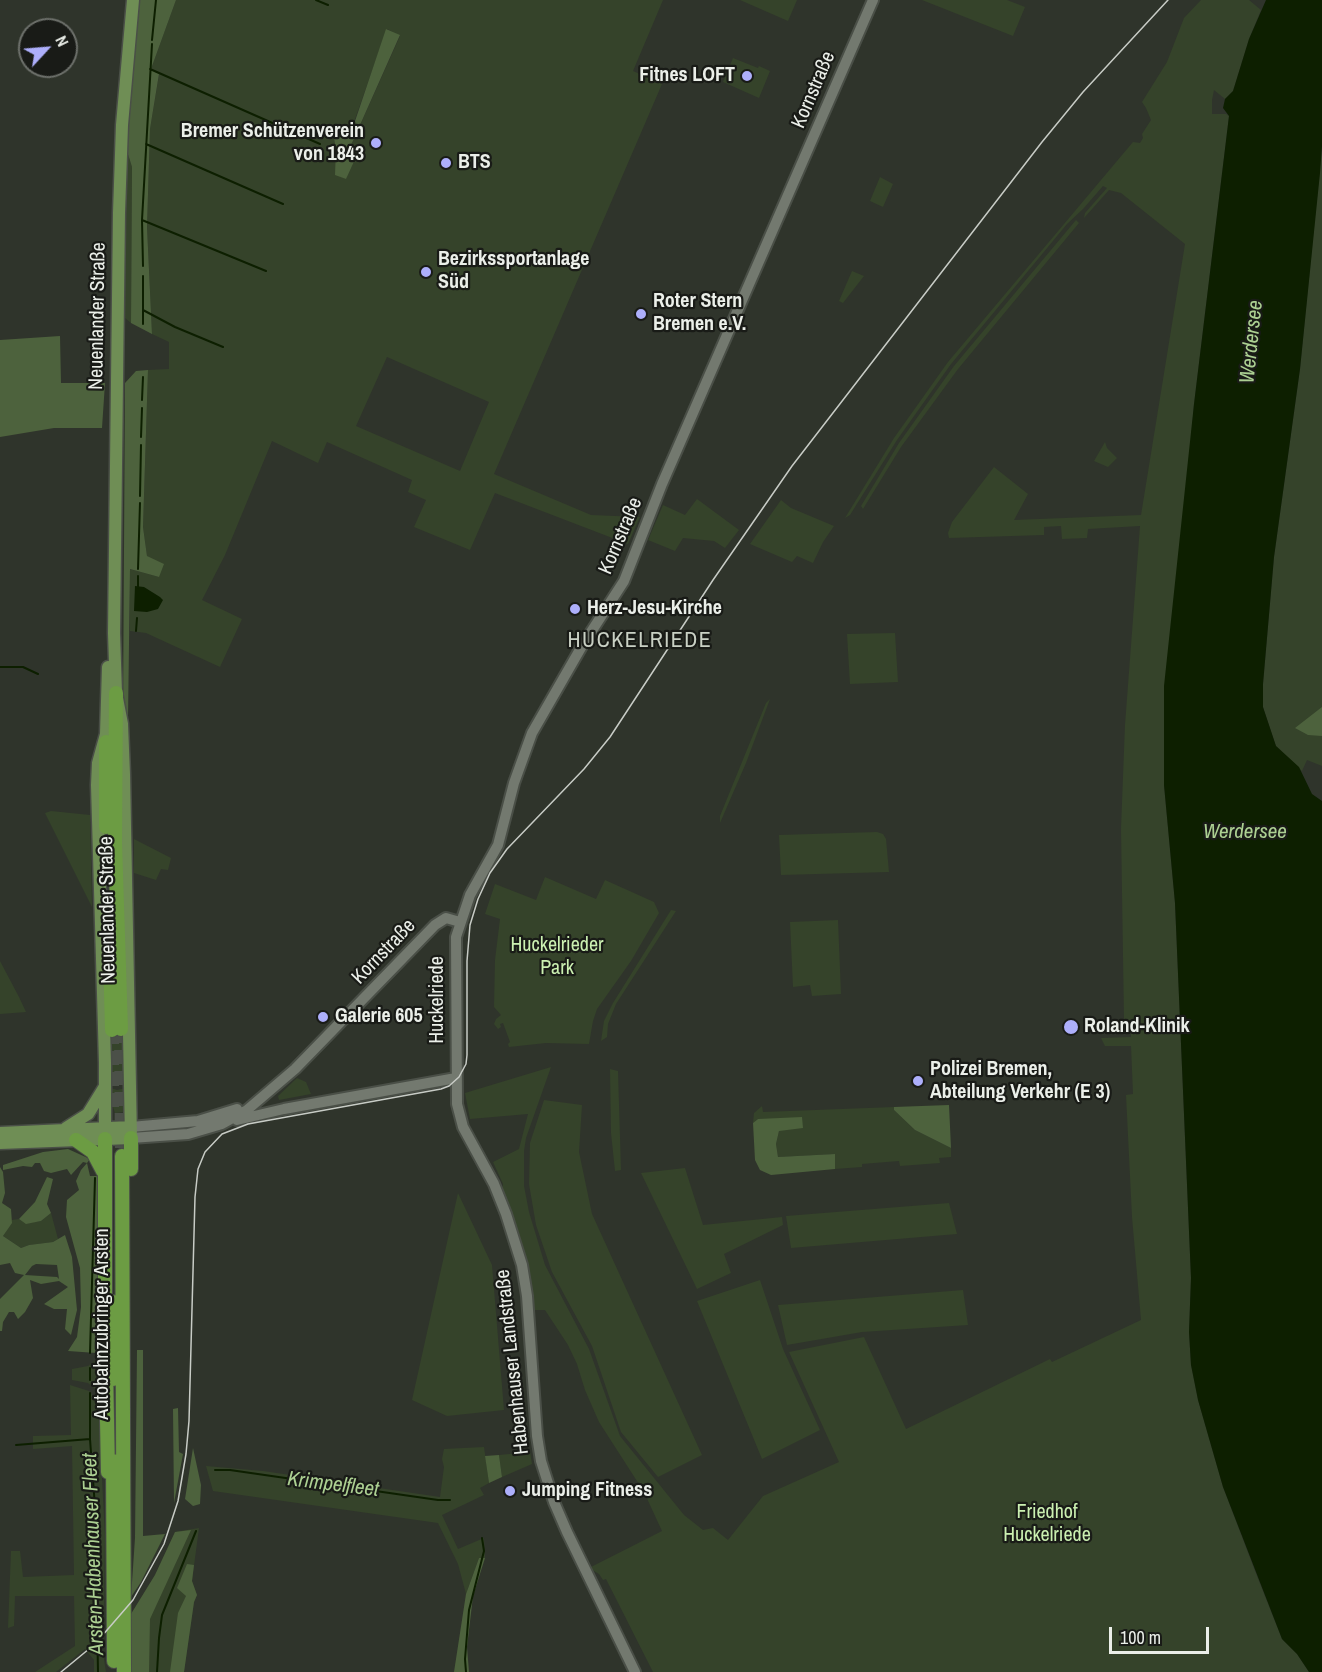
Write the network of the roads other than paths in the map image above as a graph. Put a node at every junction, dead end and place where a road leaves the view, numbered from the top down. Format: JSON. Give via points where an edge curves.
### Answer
{"nodes":[{"id":1,"x":133,"y":0,"type":"edge"},
{"id":2,"x":873,"y":0,"type":"edge"},
{"id":3,"x":114,"y":633,"type":"junction"},
{"id":4,"x":116,"y":693,"type":"junction"},
{"id":5,"x":106,"y":734,"type":"junction"},
{"id":6,"x":460,"y":922,"type":"junction"},
{"id":7,"x":456,"y":1078,"type":"junction"},
{"id":8,"x":129,"y":1082,"type":"junction"},
{"id":9,"x":105,"y":1084,"type":"junction"},
{"id":10,"x":257,"y":1101,"type":"junction"},
{"id":11,"x":284,"y":1109,"type":"junction"},
{"id":12,"x":222,"y":1124,"type":"junction"},
{"id":13,"x":63,"y":1129,"type":"junction"},
{"id":14,"x":127,"y":1131,"type":"junction"},
{"id":15,"x":0,"y":1133,"type":"edge"},
{"id":16,"x":105,"y":1133,"type":"junction"},
{"id":17,"x":76,"y":1140,"type":"junction"},
{"id":18,"x":0,"y":1143,"type":"edge"},
{"id":19,"x":104,"y":1173,"type":"junction"},
{"id":20,"x":114,"y":1509,"type":"junction"},
{"id":21,"x":123,"y":1540,"type":"junction"},
{"id":22,"x":114,"y":1672,"type":"edge"},
{"id":23,"x":124,"y":1672,"type":"edge"},
{"id":24,"x":635,"y":1672,"type":"edge"}],
"edges":[{"from":1,"to":3,"type":"main road","name":"Neuenlander Straße","via":[[122,114],[119,213]]},
{"from":2,"to":6,"type":"street","name":"Kornstraße","via":[[662,484],[625,578],[532,734],[498,845],[477,879]]},
{"from":3,"to":4,"type":"main road","name":"Neuenlander Straße"},
{"from":3,"to":5,"type":"main road","name":"Neuenlander Straße","via":[[108,668]]},
{"from":4,"to":5,"type":"highway","name":"Neuenlander Straße","via":[[117,1030],[105,789]]},
{"from":4,"to":8,"type":"main road","name":"Neuenlander Straße","via":[[124,774]]},
{"from":5,"to":9,"type":"main road","name":"Neuenlander Straße","via":[[97,784]]},
{"from":6,"to":7,"type":"street","name":"Huckelriede","via":[[456,940]]},
{"from":6,"to":10,"type":"street","name":"Kornstraße","via":[[446,918],[435,925],[295,1069]]},
{"from":7,"to":11,"type":"street"},
{"from":7,"to":24,"type":"street","name":"Habenhauser Landstraße","via":[[460,1119],[494,1184],[524,1272],[537,1436],[549,1487],[570,1540]]},
{"from":8,"to":9,"type":"main road","via":[[118,1086]]},
{"from":8,"to":14,"type":"main road","name":"Neuenlander Straße"},
{"from":9,"to":13,"type":"main road","via":[[88,1114]]},
{"from":9,"to":14,"type":"main road","via":[[111,1111]]},
{"from":9,"to":16,"type":"main road","name":"Neuenlander Straße"},
{"from":10,"to":11,"type":"street"},
{"from":10,"to":12,"type":"street","name":"Kornstraße"},
{"from":10,"to":14,"type":"street","name":"Kornstraße","via":[[198,1121]]},
{"from":11,"to":12,"type":"street"},
{"from":12,"to":14,"type":"street","name":"Kornstraße","via":[[183,1135]]},
{"from":13,"to":15,"type":"main road"},
{"from":13,"to":16,"type":"main road"},
{"from":14,"to":16,"type":"main road"},
{"from":14,"to":21,"type":"highway","via":[[132,1481]]},
{"from":16,"to":17,"type":"main road"},
{"from":16,"to":19,"type":"highway"},
{"from":17,"to":18,"type":"main road"},
{"from":17,"to":19,"type":"highway","via":[[93,1152]]},
{"from":19,"to":20,"type":"highway","via":[[106,1406]]},
{"from":20,"to":21,"type":"highway","name":"Autobahnzubringer Arsten","via":[[117,1156]]},
{"from":20,"to":22,"type":"highway","name":"Autobahnzubringer Arsten"},
{"from":21,"to":23,"type":"highway","name":"Autobahnzubringer Arsten"}]}
